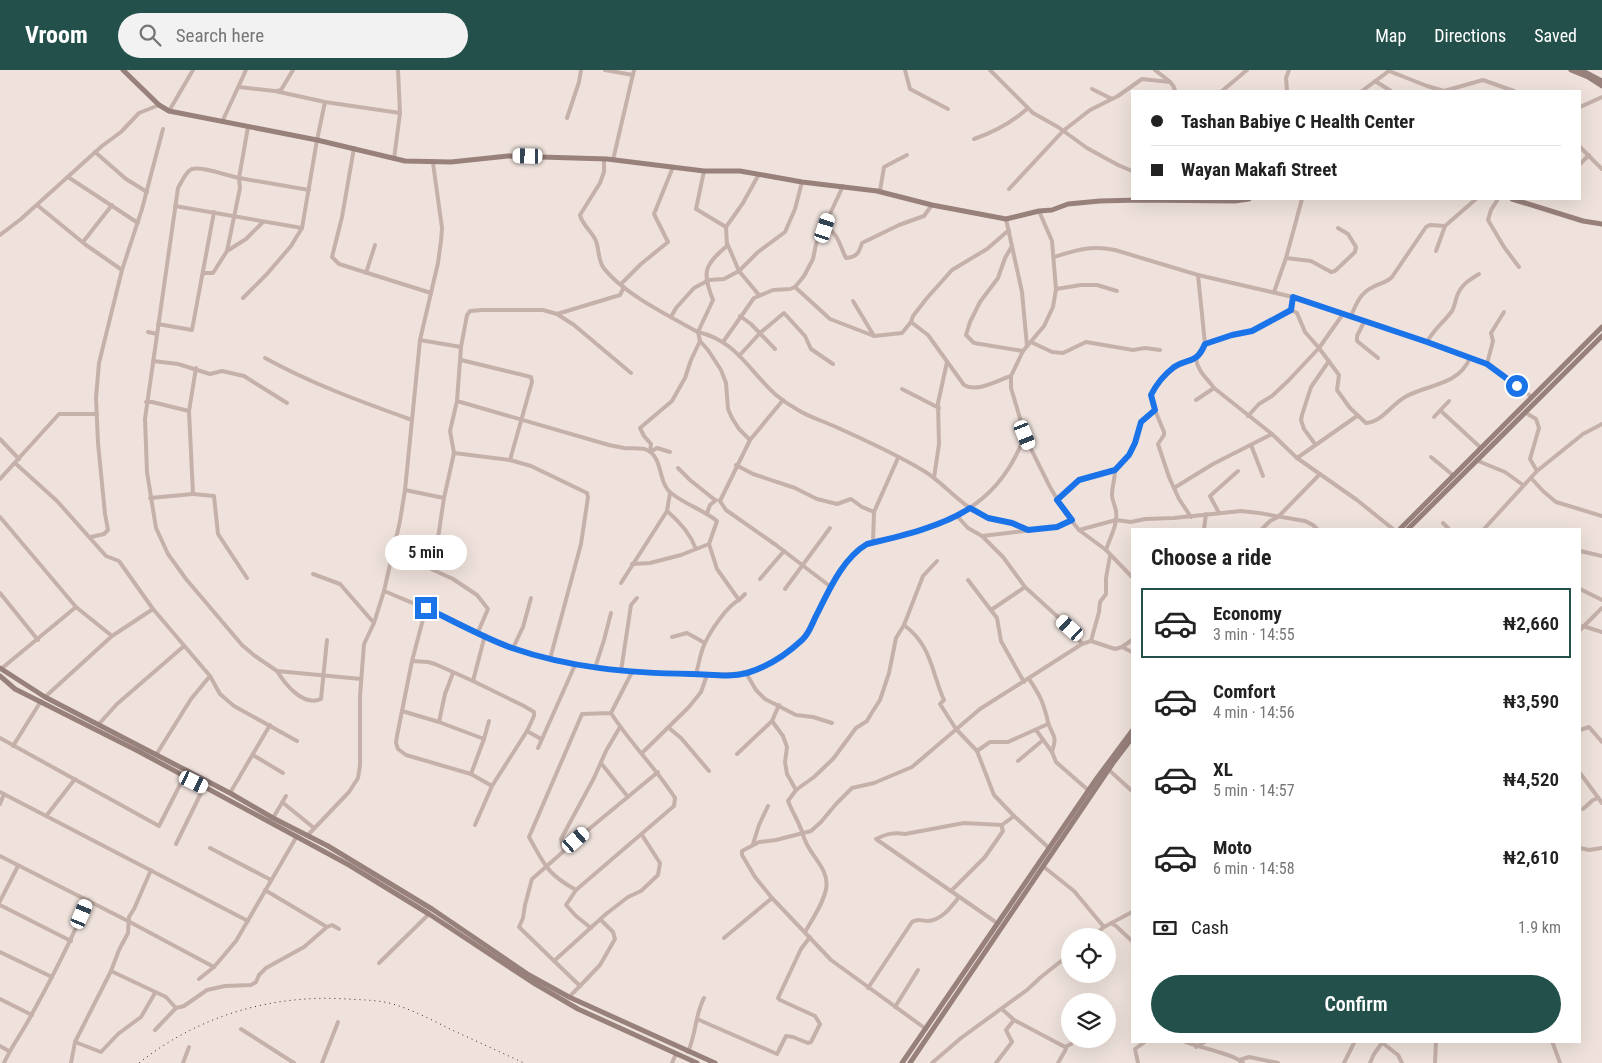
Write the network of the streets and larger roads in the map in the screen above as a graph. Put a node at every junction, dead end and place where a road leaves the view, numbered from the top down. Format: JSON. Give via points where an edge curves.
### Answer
{"nodes":[{"id":1,"x":123,"y":70,"type":"edge"},
{"id":2,"x":193,"y":70,"type":"edge"},
{"id":3,"x":246,"y":70,"type":"edge"},
{"id":4,"x":293,"y":70,"type":"edge"},
{"id":5,"x":398,"y":70,"type":"edge"},
{"id":6,"x":582,"y":70,"type":"edge"},
{"id":7,"x":605,"y":70,"type":"edge"},
{"id":8,"x":634,"y":70,"type":"edge"},
{"id":9,"x":905,"y":70,"type":"edge"},
{"id":10,"x":990,"y":70,"type":"edge"},
{"id":11,"x":1155,"y":70,"type":"edge"},
{"id":12,"x":1247,"y":70,"type":"edge"},
{"id":13,"x":1289,"y":70,"type":"edge"},
{"id":14,"x":1389,"y":70,"type":"edge"},
{"id":15,"x":1571,"y":70,"type":"edge"},
{"id":16,"x":1581,"y":70,"type":"edge"},
{"id":17,"x":633,"y":75,"type":"junction"},
{"id":18,"x":1375,"y":81,"type":"junction"},
{"id":19,"x":1602,"y":81,"type":"edge"},
{"id":20,"x":1170,"y":82,"type":"junction"},
{"id":21,"x":1131,"y":86,"type":"junction"},
{"id":22,"x":1602,"y":86,"type":"edge"},
{"id":23,"x":239,"y":87,"type":"junction"},
{"id":24,"x":1092,"y":89,"type":"dead end"},
{"id":25,"x":1132,"y":90,"type":"edge"},
{"id":26,"x":1177,"y":90,"type":"edge"},
{"id":27,"x":1223,"y":90,"type":"edge"},
{"id":28,"x":1287,"y":90,"type":"edge"},
{"id":29,"x":1363,"y":90,"type":"edge"},
{"id":30,"x":1389,"y":90,"type":"edge"},
{"id":31,"x":1441,"y":90,"type":"edge"},
{"id":32,"x":1448,"y":90,"type":"edge"},
{"id":33,"x":1511,"y":90,"type":"edge"},
{"id":34,"x":275,"y":91,"type":"junction"},
{"id":35,"x":1602,"y":97,"type":"edge"},
{"id":36,"x":1112,"y":99,"type":"junction"},
{"id":37,"x":325,"y":102,"type":"junction"},
{"id":38,"x":159,"y":105,"type":"junction"},
{"id":39,"x":1581,"y":107,"type":"edge"},
{"id":40,"x":948,"y":109,"type":"dead end"},
{"id":41,"x":1027,"y":109,"type":"junction"},
{"id":42,"x":169,"y":111,"type":"junction"},
{"id":43,"x":400,"y":113,"type":"junction"},
{"id":44,"x":566,"y":118,"type":"dead end"},
{"id":45,"x":223,"y":120,"type":"junction"},
{"id":46,"x":248,"y":127,"type":"junction"},
{"id":47,"x":163,"y":128,"type":"dead end"},
{"id":48,"x":1063,"y":131,"type":"junction"},
{"id":49,"x":974,"y":139,"type":"dead end"},
{"id":50,"x":317,"y":140,"type":"junction"},
{"id":51,"x":354,"y":148,"type":"junction"},
{"id":52,"x":1581,"y":148,"type":"edge"},
{"id":53,"x":95,"y":152,"type":"junction"},
{"id":54,"x":906,"y":154,"type":"dead end"},
{"id":55,"x":1589,"y":155,"type":"junction"},
{"id":56,"x":394,"y":159,"type":"junction"},
{"id":57,"x":604,"y":159,"type":"junction"},
{"id":58,"x":613,"y":160,"type":"junction"},
{"id":59,"x":432,"y":163,"type":"junction"},
{"id":60,"x":1581,"y":163,"type":"edge"},
{"id":61,"x":673,"y":167,"type":"junction"},
{"id":62,"x":1602,"y":168,"type":"edge"},
{"id":63,"x":704,"y":171,"type":"junction"},
{"id":64,"x":1131,"y":171,"type":"edge"},
{"id":65,"x":759,"y":174,"type":"junction"},
{"id":66,"x":68,"y":177,"type":"junction"},
{"id":67,"x":239,"y":178,"type":"junction"},
{"id":68,"x":802,"y":182,"type":"junction"},
{"id":69,"x":843,"y":186,"type":"junction"},
{"id":70,"x":1009,"y":189,"type":"dead end"},
{"id":71,"x":308,"y":190,"type":"junction"},
{"id":72,"x":880,"y":191,"type":"junction"},
{"id":73,"x":147,"y":192,"type":"junction"},
{"id":74,"x":1173,"y":200,"type":"edge"},
{"id":75,"x":1242,"y":200,"type":"edge"},
{"id":76,"x":1302,"y":200,"type":"edge"},
{"id":77,"x":1475,"y":200,"type":"edge"},
{"id":78,"x":1497,"y":200,"type":"edge"},
{"id":79,"x":1515,"y":200,"type":"edge"},
{"id":80,"x":37,"y":205,"type":"junction"},
{"id":81,"x":112,"y":205,"type":"junction"},
{"id":82,"x":932,"y":205,"type":"junction"},
{"id":83,"x":175,"y":206,"type":"junction"},
{"id":84,"x":1039,"y":211,"type":"junction"},
{"id":85,"x":214,"y":212,"type":"junction"},
{"id":86,"x":234,"y":216,"type":"junction"},
{"id":87,"x":1006,"y":219,"type":"junction"},
{"id":88,"x":263,"y":222,"type":"junction"},
{"id":89,"x":138,"y":223,"type":"junction"},
{"id":90,"x":1602,"y":224,"type":"edge"},
{"id":91,"x":1445,"y":226,"type":"junction"},
{"id":92,"x":726,"y":227,"type":"junction"},
{"id":93,"x":302,"y":228,"type":"junction"},
{"id":94,"x":825,"y":228,"type":"junction"},
{"id":95,"x":1338,"y":228,"type":"dead end"},
{"id":96,"x":1008,"y":230,"type":"junction"},
{"id":97,"x":0,"y":235,"type":"edge"},
{"id":98,"x":725,"y":239,"type":"junction"},
{"id":99,"x":83,"y":242,"type":"junction"},
{"id":100,"x":375,"y":245,"type":"dead end"},
{"id":101,"x":1012,"y":246,"type":"junction"},
{"id":102,"x":227,"y":251,"type":"junction"},
{"id":103,"x":1436,"y":251,"type":"dead end"},
{"id":104,"x":1054,"y":257,"type":"junction"},
{"id":105,"x":1286,"y":258,"type":"junction"},
{"id":106,"x":1519,"y":267,"type":"dead end"},
{"id":107,"x":122,"y":270,"type":"junction"},
{"id":108,"x":739,"y":271,"type":"junction"},
{"id":109,"x":366,"y":273,"type":"junction"},
{"id":110,"x":1478,"y":274,"type":"dead end"},
{"id":111,"x":1198,"y":275,"type":"junction"},
{"id":112,"x":202,"y":276,"type":"junction"},
{"id":113,"x":706,"y":282,"type":"junction"},
{"id":114,"x":623,"y":285,"type":"junction"},
{"id":115,"x":795,"y":287,"type":"junction"},
{"id":116,"x":1056,"y":290,"type":"junction"},
{"id":117,"x":1117,"y":292,"type":"dead end"},
{"id":118,"x":1274,"y":292,"type":"junction"},
{"id":119,"x":431,"y":293,"type":"junction"},
{"id":120,"x":759,"y":295,"type":"junction"},
{"id":121,"x":1293,"y":297,"type":"junction"},
{"id":122,"x":243,"y":298,"type":"dead end"},
{"id":123,"x":853,"y":301,"type":"dead end"},
{"id":124,"x":1291,"y":310,"type":"junction"},
{"id":125,"x":1504,"y":312,"type":"dead end"},
{"id":126,"x":557,"y":314,"type":"junction"},
{"id":127,"x":1343,"y":314,"type":"junction"},
{"id":128,"x":671,"y":316,"type":"junction"},
{"id":129,"x":740,"y":316,"type":"junction"},
{"id":130,"x":1351,"y":316,"type":"junction"},
{"id":131,"x":1365,"y":320,"type":"junction"},
{"id":132,"x":911,"y":322,"type":"junction"},
{"id":133,"x":158,"y":324,"type":"junction"},
{"id":134,"x":1602,"y":327,"type":"edge"},
{"id":135,"x":148,"y":332,"type":"dead end"},
{"id":136,"x":698,"y":332,"type":"junction"},
{"id":137,"x":760,"y":333,"type":"junction"},
{"id":138,"x":156,"y":334,"type":"junction"},
{"id":139,"x":874,"y":336,"type":"junction"},
{"id":140,"x":1602,"y":336,"type":"edge"},
{"id":141,"x":420,"y":340,"type":"junction"},
{"id":142,"x":700,"y":342,"type":"junction"},
{"id":143,"x":723,"y":342,"type":"junction"},
{"id":144,"x":1031,"y":342,"type":"junction"},
{"id":145,"x":1427,"y":342,"type":"junction"},
{"id":146,"x":1205,"y":344,"type":"junction"},
{"id":147,"x":1027,"y":346,"type":"junction"},
{"id":148,"x":461,"y":347,"type":"junction"},
{"id":149,"x":1319,"y":348,"type":"junction"},
{"id":150,"x":775,"y":349,"type":"dead end"},
{"id":151,"x":1160,"y":350,"type":"dead end"},
{"id":152,"x":1023,"y":351,"type":"junction"},
{"id":153,"x":739,"y":356,"type":"junction"},
{"id":154,"x":265,"y":358,"type":"dead end"},
{"id":155,"x":1378,"y":358,"type":"dead end"},
{"id":156,"x":1470,"y":358,"type":"junction"},
{"id":157,"x":1196,"y":359,"type":"junction"},
{"id":158,"x":461,"y":360,"type":"junction"},
{"id":159,"x":153,"y":361,"type":"junction"},
{"id":160,"x":1329,"y":361,"type":"junction"},
{"id":161,"x":947,"y":362,"type":"junction"},
{"id":162,"x":833,"y":364,"type":"dead end"},
{"id":163,"x":1487,"y":364,"type":"junction"},
{"id":164,"x":196,"y":368,"type":"junction"},
{"id":165,"x":631,"y":373,"type":"dead end"},
{"id":166,"x":1011,"y":376,"type":"junction"},
{"id":167,"x":1214,"y":388,"type":"junction"},
{"id":168,"x":902,"y":389,"type":"dead end"},
{"id":169,"x":1532,"y":397,"type":"junction"},
{"id":170,"x":457,"y":400,"type":"junction"},
{"id":171,"x":783,"y":400,"type":"junction"},
{"id":172,"x":1196,"y":400,"type":"dead end"},
{"id":173,"x":1449,"y":401,"type":"dead end"},
{"id":174,"x":146,"y":402,"type":"junction"},
{"id":175,"x":287,"y":403,"type":"dead end"},
{"id":176,"x":939,"y":408,"type":"junction"},
{"id":177,"x":1155,"y":410,"type":"junction"},
{"id":178,"x":189,"y":411,"type":"junction"},
{"id":179,"x":1441,"y":411,"type":"junction"},
{"id":180,"x":1526,"y":413,"type":"junction"},
{"id":181,"x":97,"y":414,"type":"junction"},
{"id":182,"x":1248,"y":416,"type":"junction"},
{"id":183,"x":1357,"y":416,"type":"junction"},
{"id":184,"x":1434,"y":417,"type":"dead end"},
{"id":185,"x":412,"y":420,"type":"junction"},
{"id":186,"x":520,"y":420,"type":"junction"},
{"id":187,"x":1602,"y":424,"type":"edge"},
{"id":188,"x":1272,"y":434,"type":"junction"},
{"id":189,"x":1025,"y":435,"type":"junction"},
{"id":190,"x":0,"y":439,"type":"edge"},
{"id":191,"x":750,"y":440,"type":"junction"},
{"id":192,"x":1315,"y":444,"type":"junction"},
{"id":193,"x":1251,"y":445,"type":"junction"},
{"id":194,"x":1481,"y":448,"type":"junction"},
{"id":195,"x":650,"y":452,"type":"junction"},
{"id":196,"x":670,"y":452,"type":"dead end"},
{"id":197,"x":454,"y":453,"type":"junction"},
{"id":198,"x":1431,"y":457,"type":"dead end"},
{"id":199,"x":898,"y":458,"type":"junction"},
{"id":200,"x":1297,"y":458,"type":"junction"},
{"id":201,"x":19,"y":459,"type":"junction"},
{"id":202,"x":510,"y":460,"type":"junction"},
{"id":203,"x":1478,"y":460,"type":"junction"},
{"id":204,"x":15,"y":462,"type":"junction"},
{"id":205,"x":736,"y":465,"type":"junction"},
{"id":206,"x":678,"y":468,"type":"dead end"},
{"id":207,"x":1115,"y":470,"type":"junction"},
{"id":208,"x":1238,"y":471,"type":"dead end"},
{"id":209,"x":1537,"y":471,"type":"junction"},
{"id":210,"x":1320,"y":474,"type":"junction"},
{"id":211,"x":1263,"y":476,"type":"dead end"},
{"id":212,"x":1454,"y":476,"type":"junction"},
{"id":213,"x":934,"y":478,"type":"junction"},
{"id":214,"x":1531,"y":478,"type":"junction"},
{"id":215,"x":0,"y":479,"type":"edge"},
{"id":216,"x":1523,"y":485,"type":"junction"},
{"id":217,"x":1174,"y":488,"type":"junction"},
{"id":218,"x":405,"y":490,"type":"junction"},
{"id":219,"x":670,"y":493,"type":"junction"},
{"id":220,"x":193,"y":494,"type":"junction"},
{"id":221,"x":150,"y":498,"type":"junction"},
{"id":222,"x":444,"y":498,"type":"junction"},
{"id":223,"x":718,"y":500,"type":"junction"},
{"id":224,"x":1057,"y":500,"type":"junction"},
{"id":225,"x":970,"y":508,"type":"junction"},
{"id":226,"x":667,"y":511,"type":"junction"},
{"id":227,"x":707,"y":512,"type":"junction"},
{"id":228,"x":874,"y":512,"type":"junction"},
{"id":229,"x":1219,"y":513,"type":"junction"},
{"id":230,"x":1206,"y":514,"type":"junction"},
{"id":231,"x":957,"y":516,"type":"junction"},
{"id":232,"x":1602,"y":516,"type":"edge"},
{"id":233,"x":0,"y":517,"type":"edge"},
{"id":234,"x":1191,"y":517,"type":"junction"},
{"id":235,"x":1278,"y":517,"type":"junction"},
{"id":236,"x":1072,"y":520,"type":"junction"},
{"id":237,"x":1116,"y":520,"type":"junction"},
{"id":238,"x":1443,"y":523,"type":"dead end"},
{"id":239,"x":830,"y":528,"type":"dead end"},
{"id":240,"x":1204,"y":528,"type":"edge"},
{"id":241,"x":1263,"y":528,"type":"edge"},
{"id":242,"x":1316,"y":528,"type":"edge"},
{"id":243,"x":1392,"y":528,"type":"edge"},
{"id":244,"x":1401,"y":528,"type":"edge"},
{"id":245,"x":1409,"y":528,"type":"edge"},
{"id":246,"x":1448,"y":528,"type":"edge"},
{"id":247,"x":1485,"y":528,"type":"edge"},
{"id":248,"x":1028,"y":530,"type":"junction"},
{"id":249,"x":1079,"y":530,"type":"junction"},
{"id":250,"x":982,"y":536,"type":"junction"},
{"id":251,"x":90,"y":537,"type":"junction"},
{"id":252,"x":873,"y":542,"type":"junction"},
{"id":253,"x":709,"y":544,"type":"junction"},
{"id":254,"x":696,"y":549,"type":"junction"},
{"id":255,"x":1106,"y":550,"type":"junction"},
{"id":256,"x":1581,"y":550,"type":"edge"},
{"id":257,"x":392,"y":551,"type":"junction"},
{"id":258,"x":784,"y":551,"type":"junction"},
{"id":259,"x":1110,"y":556,"type":"junction"},
{"id":260,"x":1602,"y":556,"type":"edge"},
{"id":261,"x":429,"y":561,"type":"junction"},
{"id":262,"x":937,"y":562,"type":"dead end"},
{"id":263,"x":632,"y":564,"type":"junction"},
{"id":264,"x":802,"y":566,"type":"junction"},
{"id":265,"x":313,"y":574,"type":"dead end"},
{"id":266,"x":1131,"y":576,"type":"edge"},
{"id":267,"x":247,"y":578,"type":"dead end"},
{"id":268,"x":760,"y":579,"type":"dead end"},
{"id":269,"x":968,"y":580,"type":"dead end"},
{"id":270,"x":621,"y":583,"type":"dead end"},
{"id":271,"x":831,"y":587,"type":"junction"},
{"id":272,"x":1025,"y":587,"type":"junction"},
{"id":273,"x":785,"y":589,"type":"dead end"},
{"id":274,"x":1581,"y":590,"type":"edge"},
{"id":275,"x":384,"y":591,"type":"junction"},
{"id":276,"x":0,"y":593,"type":"edge"},
{"id":277,"x":745,"y":594,"type":"dead end"},
{"id":278,"x":531,"y":598,"type":"dead end"},
{"id":279,"x":637,"y":598,"type":"dead end"},
{"id":280,"x":740,"y":600,"type":"junction"},
{"id":281,"x":1602,"y":600,"type":"edge"},
{"id":282,"x":76,"y":607,"type":"junction"},
{"id":283,"x":426,"y":608,"type":"junction"},
{"id":284,"x":1602,"y":608,"type":"edge"},
{"id":285,"x":153,"y":609,"type":"junction"},
{"id":286,"x":990,"y":610,"type":"junction"},
{"id":287,"x":611,"y":613,"type":"dead end"},
{"id":288,"x":374,"y":623,"type":"junction"},
{"id":289,"x":904,"y":625,"type":"junction"},
{"id":290,"x":1582,"y":628,"type":"edge"},
{"id":291,"x":478,"y":632,"type":"junction"},
{"id":292,"x":1602,"y":632,"type":"edge"},
{"id":293,"x":485,"y":635,"type":"junction"},
{"id":294,"x":112,"y":636,"type":"junction"},
{"id":295,"x":672,"y":637,"type":"dead end"},
{"id":296,"x":38,"y":640,"type":"junction"},
{"id":297,"x":328,"y":640,"type":"dead end"},
{"id":298,"x":1131,"y":641,"type":"edge"},
{"id":299,"x":1091,"y":642,"type":"junction"},
{"id":300,"x":705,"y":643,"type":"junction"},
{"id":301,"x":1082,"y":644,"type":"junction"},
{"id":302,"x":184,"y":646,"type":"junction"},
{"id":303,"x":1122,"y":647,"type":"junction"},
{"id":304,"x":513,"y":648,"type":"junction"},
{"id":305,"x":1131,"y":652,"type":"edge"},
{"id":306,"x":550,"y":659,"type":"junction"},
{"id":307,"x":412,"y":661,"type":"junction"},
{"id":308,"x":575,"y":665,"type":"junction"},
{"id":309,"x":595,"y":668,"type":"junction"},
{"id":310,"x":0,"y":669,"type":"edge"},
{"id":311,"x":277,"y":671,"type":"junction"},
{"id":312,"x":621,"y":671,"type":"junction"},
{"id":313,"x":632,"y":672,"type":"junction"},
{"id":314,"x":453,"y":673,"type":"junction"},
{"id":315,"x":746,"y":673,"type":"junction"},
{"id":316,"x":696,"y":674,"type":"junction"},
{"id":317,"x":324,"y":675,"type":"junction"},
{"id":318,"x":707,"y":675,"type":"junction"},
{"id":319,"x":0,"y":676,"type":"edge"},
{"id":320,"x":210,"y":676,"type":"junction"},
{"id":321,"x":361,"y":679,"type":"junction"},
{"id":322,"x":1029,"y":679,"type":"junction"},
{"id":323,"x":474,"y":681,"type":"junction"},
{"id":324,"x":1024,"y":682,"type":"junction"},
{"id":325,"x":43,"y":699,"type":"junction"},
{"id":326,"x":779,"y":705,"type":"junction"},
{"id":327,"x":402,"y":711,"type":"junction"},
{"id":328,"x":611,"y":713,"type":"junction"},
{"id":329,"x":489,"y":721,"type":"dead end"},
{"id":330,"x":772,"y":721,"type":"junction"},
{"id":331,"x":439,"y":722,"type":"junction"},
{"id":332,"x":832,"y":723,"type":"dead end"},
{"id":333,"x":1048,"y":724,"type":"junction"},
{"id":334,"x":98,"y":725,"type":"junction"},
{"id":335,"x":270,"y":725,"type":"junction"},
{"id":336,"x":620,"y":727,"type":"junction"},
{"id":337,"x":669,"y":728,"type":"junction"},
{"id":338,"x":956,"y":729,"type":"junction"},
{"id":339,"x":1036,"y":730,"type":"junction"},
{"id":340,"x":1581,"y":730,"type":"edge"},
{"id":341,"x":526,"y":731,"type":"junction"},
{"id":342,"x":1131,"y":731,"type":"edge"},
{"id":343,"x":0,"y":738,"type":"edge"},
{"id":344,"x":484,"y":739,"type":"junction"},
{"id":345,"x":541,"y":739,"type":"junction"},
{"id":346,"x":1131,"y":739,"type":"edge"},
{"id":347,"x":1043,"y":740,"type":"junction"},
{"id":348,"x":297,"y":741,"type":"dead end"},
{"id":349,"x":1602,"y":742,"type":"edge"},
{"id":350,"x":12,"y":746,"type":"junction"},
{"id":351,"x":538,"y":748,"type":"dead end"},
{"id":352,"x":977,"y":752,"type":"junction"},
{"id":353,"x":1052,"y":752,"type":"junction"},
{"id":354,"x":642,"y":753,"type":"junction"},
{"id":355,"x":737,"y":754,"type":"dead end"},
{"id":356,"x":156,"y":755,"type":"junction"},
{"id":357,"x":253,"y":755,"type":"junction"},
{"id":358,"x":1018,"y":762,"type":"dead end"},
{"id":359,"x":601,"y":763,"type":"junction"},
{"id":360,"x":1108,"y":770,"type":"junction"},
{"id":361,"x":658,"y":772,"type":"junction"},
{"id":362,"x":708,"y":772,"type":"dead end"},
{"id":363,"x":283,"y":773,"type":"dead end"},
{"id":364,"x":471,"y":774,"type":"junction"},
{"id":365,"x":1581,"y":774,"type":"edge"},
{"id":366,"x":184,"y":777,"type":"junction"},
{"id":367,"x":74,"y":778,"type":"junction"},
{"id":368,"x":492,"y":786,"type":"junction"},
{"id":369,"x":204,"y":787,"type":"junction"},
{"id":370,"x":796,"y":790,"type":"junction"},
{"id":371,"x":1088,"y":790,"type":"junction"},
{"id":372,"x":1131,"y":791,"type":"edge"},
{"id":373,"x":2,"y":793,"type":"edge"},
{"id":374,"x":230,"y":793,"type":"junction"},
{"id":375,"x":286,"y":796,"type":"dead end"},
{"id":376,"x":628,"y":797,"type":"junction"},
{"id":377,"x":1598,"y":798,"type":"junction"},
{"id":378,"x":282,"y":802,"type":"junction"},
{"id":379,"x":1602,"y":803,"type":"edge"},
{"id":380,"x":0,"y":804,"type":"edge"},
{"id":381,"x":768,"y":806,"type":"dead end"},
{"id":382,"x":1583,"y":809,"type":"dead end"},
{"id":383,"x":47,"y":815,"type":"junction"},
{"id":384,"x":1014,"y":816,"type":"junction"},
{"id":385,"x":273,"y":818,"type":"junction"},
{"id":386,"x":475,"y":825,"type":"dead end"},
{"id":387,"x":1002,"y":825,"type":"junction"},
{"id":388,"x":314,"y":828,"type":"junction"},
{"id":389,"x":803,"y":834,"type":"junction"},
{"id":390,"x":642,"y":835,"type":"junction"},
{"id":391,"x":297,"y":836,"type":"junction"},
{"id":392,"x":307,"y":836,"type":"junction"},
{"id":393,"x":176,"y":844,"type":"dead end"},
{"id":394,"x":753,"y":844,"type":"junction"},
{"id":395,"x":210,"y":848,"type":"dead end"},
{"id":396,"x":1049,"y":848,"type":"junction"},
{"id":397,"x":1581,"y":848,"type":"edge"},
{"id":398,"x":1602,"y":848,"type":"edge"},
{"id":399,"x":564,"y":851,"type":"junction"},
{"id":400,"x":0,"y":856,"type":"edge"},
{"id":401,"x":18,"y":866,"type":"junction"},
{"id":402,"x":1044,"y":867,"type":"junction"},
{"id":403,"x":546,"y":868,"type":"junction"},
{"id":404,"x":151,"y":870,"type":"junction"},
{"id":405,"x":271,"y":880,"type":"junction"},
{"id":406,"x":381,"y":881,"type":"junction"},
{"id":407,"x":265,"y":890,"type":"junction"},
{"id":408,"x":576,"y":890,"type":"junction"},
{"id":409,"x":951,"y":891,"type":"junction"},
{"id":410,"x":959,"y":897,"type":"junction"},
{"id":411,"x":772,"y":898,"type":"junction"},
{"id":412,"x":88,"y":900,"type":"junction"},
{"id":413,"x":0,"y":901,"type":"edge"},
{"id":414,"x":0,"y":905,"type":"edge"},
{"id":415,"x":1131,"y":913,"type":"edge"},
{"id":416,"x":429,"y":914,"type":"junction"},
{"id":417,"x":128,"y":920,"type":"junction"},
{"id":418,"x":600,"y":920,"type":"junction"},
{"id":419,"x":248,"y":921,"type":"junction"},
{"id":420,"x":997,"y":923,"type":"junction"},
{"id":421,"x":1111,"y":923,"type":"junction"},
{"id":422,"x":327,"y":927,"type":"junction"},
{"id":423,"x":1104,"y":927,"type":"joint"},
{"id":424,"x":591,"y":928,"type":"junction"},
{"id":425,"x":339,"y":929,"type":"dead end"},
{"id":426,"x":805,"y":932,"type":"junction"},
{"id":427,"x":810,"y":937,"type":"junction"},
{"id":428,"x":724,"y":938,"type":"dead end"},
{"id":429,"x":1131,"y":940,"type":"edge"},
{"id":430,"x":70,"y":941,"type":"junction"},
{"id":431,"x":0,"y":952,"type":"edge"},
{"id":432,"x":554,"y":961,"type":"junction"},
{"id":433,"x":1061,"y":961,"type":"edge"},
{"id":434,"x":378,"y":963,"type":"dead end"},
{"id":435,"x":214,"y":967,"type":"junction"},
{"id":436,"x":918,"y":970,"type":"dead end"},
{"id":437,"x":111,"y":971,"type":"junction"},
{"id":438,"x":52,"y":977,"type":"junction"},
{"id":439,"x":199,"y":979,"type":"dead end"},
{"id":440,"x":580,"y":986,"type":"junction"},
{"id":441,"x":868,"y":988,"type":"junction"},
{"id":442,"x":155,"y":993,"type":"junction"},
{"id":443,"x":561,"y":996,"type":"junction"},
{"id":444,"x":569,"y":997,"type":"junction"},
{"id":445,"x":704,"y":998,"type":"dead end"},
{"id":446,"x":0,"y":999,"type":"edge"},
{"id":447,"x":895,"y":1007,"type":"junction"},
{"id":448,"x":176,"y":1008,"type":"junction"},
{"id":449,"x":1002,"y":1009,"type":"junction"},
{"id":450,"x":32,"y":1015,"type":"junction"},
{"id":451,"x":697,"y":1020,"type":"junction"},
{"id":452,"x":1014,"y":1020,"type":"junction"},
{"id":453,"x":338,"y":1022,"type":"dead end"},
{"id":454,"x":926,"y":1028,"type":"junction"},
{"id":455,"x":241,"y":1029,"type":"dead end"},
{"id":456,"x":155,"y":1030,"type":"dead end"},
{"id":457,"x":75,"y":1042,"type":"junction"},
{"id":458,"x":1144,"y":1043,"type":"edge"},
{"id":459,"x":1187,"y":1043,"type":"edge"},
{"id":460,"x":1203,"y":1043,"type":"edge"},
{"id":461,"x":1354,"y":1043,"type":"edge"},
{"id":462,"x":1380,"y":1043,"type":"edge"},
{"id":463,"x":1382,"y":1043,"type":"edge"},
{"id":464,"x":1436,"y":1043,"type":"edge"},
{"id":465,"x":1553,"y":1043,"type":"edge"},
{"id":466,"x":1061,"y":1045,"type":"edge"},
{"id":467,"x":0,"y":1046,"type":"edge"},
{"id":468,"x":1196,"y":1047,"type":"junction"},
{"id":469,"x":189,"y":1048,"type":"dead end"},
{"id":470,"x":1066,"y":1049,"type":"dead end"},
{"id":471,"x":9,"y":1051,"type":"junction"},
{"id":472,"x":688,"y":1052,"type":"junction"},
{"id":473,"x":676,"y":1054,"type":"junction"},
{"id":474,"x":1241,"y":1062,"type":"edge"},
{"id":475,"x":4,"y":1063,"type":"edge"},
{"id":476,"x":71,"y":1063,"type":"edge"},
{"id":477,"x":183,"y":1063,"type":"edge"},
{"id":478,"x":294,"y":1063,"type":"edge"},
{"id":479,"x":322,"y":1063,"type":"edge"},
{"id":480,"x":672,"y":1063,"type":"edge"},
{"id":481,"x":698,"y":1063,"type":"edge"},
{"id":482,"x":715,"y":1063,"type":"edge"},
{"id":483,"x":902,"y":1063,"type":"edge"},
{"id":484,"x":910,"y":1063,"type":"edge"},
{"id":485,"x":932,"y":1063,"type":"edge"},
{"id":486,"x":996,"y":1063,"type":"edge"},
{"id":487,"x":1058,"y":1063,"type":"edge"},
{"id":488,"x":1138,"y":1063,"type":"edge"},
{"id":489,"x":1278,"y":1063,"type":"edge"},
{"id":490,"x":1344,"y":1063,"type":"edge"},
{"id":491,"x":1370,"y":1063,"type":"edge"},
{"id":492,"x":1402,"y":1063,"type":"edge"},
{"id":493,"x":1435,"y":1063,"type":"edge"},
{"id":494,"x":1560,"y":1063,"type":"edge"}],
"edges":[{"from":1,"to":38,"type":"street"},
{"from":2,"to":42,"type":"street"},
{"from":3,"to":23,"type":"street"},
{"from":4,"to":34,"type":"street","via":[[281,90]]},
{"from":5,"to":43,"type":"street"},
{"from":6,"to":44,"type":"street"},
{"from":7,"to":17,"type":"street"},
{"from":8,"to":17,"type":"street"},
{"from":9,"to":40,"type":"street","via":[[910,90]]},
{"from":10,"to":41,"type":"street"},
{"from":11,"to":20,"type":"street"},
{"from":12,"to":27,"type":"street"},
{"from":13,"to":28,"type":"street"},
{"from":14,"to":18,"type":"street"},
{"from":14,"to":31,"type":"street"},
{"from":15,"to":22,"type":"street"},
{"from":16,"to":19,"type":"street"},
{"from":17,"to":58,"type":"street"},
{"from":18,"to":29,"type":"street"},
{"from":18,"to":30,"type":"street"},
{"from":20,"to":21,"type":"street","via":[[1142,79]]},
{"from":20,"to":26,"type":"street"},
{"from":21,"to":25,"type":"street"},
{"from":21,"to":36,"type":"street"},
{"from":23,"to":34,"type":"street"},
{"from":23,"to":45,"type":"street"},
{"from":24,"to":36,"type":"street"},
{"from":32,"to":33,"type":"street","via":[[1483,80]]},
{"from":34,"to":37,"type":"street"},
{"from":35,"to":39,"type":"street"},
{"from":36,"to":48,"type":"street","via":[[1090,110]]},
{"from":37,"to":43,"type":"street"},
{"from":37,"to":50,"type":"street"},
{"from":38,"to":42,"type":"street"},
{"from":38,"to":53,"type":"street","via":[[139,113]]},
{"from":41,"to":48,"type":"street"},
{"from":41,"to":49,"type":"street","via":[[992,133]]},
{"from":42,"to":45,"type":"street"},
{"from":43,"to":56,"type":"street"},
{"from":45,"to":46,"type":"street"},
{"from":46,"to":50,"type":"street"},
{"from":46,"to":67,"type":"street"},
{"from":47,"to":73,"type":"street"},
{"from":48,"to":64,"type":"street"},
{"from":48,"to":70,"type":"street"},
{"from":50,"to":51,"type":"street"},
{"from":50,"to":71,"type":"street"},
{"from":51,"to":56,"type":"street"},
{"from":51,"to":109,"type":"street","via":[[332,257],[339,264]]},
{"from":52,"to":55,"type":"street"},
{"from":53,"to":66,"type":"street"},
{"from":53,"to":73,"type":"street"},
{"from":54,"to":72,"type":"street","via":[[884,167]]},
{"from":55,"to":60,"type":"street"},
{"from":55,"to":62,"type":"street"},
{"from":56,"to":59,"type":"street"},
{"from":57,"to":58,"type":"street"},
{"from":57,"to":59,"type":"street","via":[[508,156]]},
{"from":57,"to":114,"type":"street","via":[[600,183],[580,215],[596,240],[602,266]]},
{"from":58,"to":61,"type":"street"},
{"from":59,"to":119,"type":"street","via":[[442,228]]},
{"from":61,"to":63,"type":"street"},
{"from":61,"to":114,"type":"street","via":[[654,214],[668,242],[641,264]]},
{"from":63,"to":65,"type":"street"},
{"from":63,"to":92,"type":"street","via":[[696,209]]},
{"from":65,"to":68,"type":"street"},
{"from":65,"to":92,"type":"street"},
{"from":66,"to":80,"type":"street"},
{"from":66,"to":81,"type":"street"},
{"from":67,"to":71,"type":"street"},
{"from":67,"to":83,"type":"street","via":[[192,169],[178,188]]},
{"from":67,"to":86,"type":"street"},
{"from":68,"to":69,"type":"street"},
{"from":68,"to":108,"type":"street","via":[[785,232]]},
{"from":69,"to":72,"type":"street"},
{"from":69,"to":94,"type":"street"},
{"from":71,"to":93,"type":"street"},
{"from":72,"to":82,"type":"street"},
{"from":73,"to":89,"type":"street"},
{"from":74,"to":75,"type":"street"},
{"from":74,"to":84,"type":"street","via":[[1100,201]]},
{"from":76,"to":105,"type":"street"},
{"from":77,"to":91,"type":"street"},
{"from":78,"to":106,"type":"street","via":[[1488,220]]},
{"from":79,"to":90,"type":"street"},
{"from":80,"to":97,"type":"street"},
{"from":80,"to":99,"type":"street"},
{"from":81,"to":89,"type":"street"},
{"from":81,"to":99,"type":"street"},
{"from":82,"to":87,"type":"street"},
{"from":82,"to":94,"type":"street","via":[[924,216],[862,243],[859,253],[852,258],[846,258],[835,233]]},
{"from":83,"to":85,"type":"street"},
{"from":83,"to":133,"type":"street"},
{"from":84,"to":87,"type":"street"},
{"from":84,"to":104,"type":"street","via":[[1052,241]]},
{"from":85,"to":86,"type":"street"},
{"from":85,"to":112,"type":"street"},
{"from":86,"to":88,"type":"street"},
{"from":86,"to":102,"type":"street"},
{"from":87,"to":96,"type":"street"},
{"from":88,"to":93,"type":"street"},
{"from":88,"to":102,"type":"street","via":[[246,239]]},
{"from":89,"to":107,"type":"street"},
{"from":91,"to":103,"type":"street"},
{"from":91,"to":130,"type":"street","via":[[1426,227],[1392,278],[1372,287],[1358,299]]},
{"from":92,"to":98,"type":"street"},
{"from":93,"to":122,"type":"street","via":[[292,246]]},
{"from":94,"to":115,"type":"street","via":[[816,244],[813,259]]},
{"from":95,"to":105,"type":"street","via":[[1348,234],[1356,246],[1335,272],[1311,261]]},
{"from":96,"to":101,"type":"street"},
{"from":96,"to":132,"type":"street","via":[[987,249],[952,270]]},
{"from":98,"to":108,"type":"street"},
{"from":98,"to":113,"type":"street","via":[[727,246],[707,266]]},
{"from":99,"to":107,"type":"street"},
{"from":100,"to":109,"type":"street"},
{"from":101,"to":147,"type":"street","via":[[1022,292]]},
{"from":101,"to":152,"type":"street","via":[[998,278],[980,302],[966,336],[974,343]]},
{"from":102,"to":112,"type":"street","via":[[213,272]]},
{"from":104,"to":111,"type":"street","via":[[1081,248],[1100,247]]},
{"from":104,"to":116,"type":"street"},
{"from":105,"to":118,"type":"street"},
{"from":107,"to":181,"type":"street","via":[[99,363]]},
{"from":108,"to":113,"type":"street","via":[[724,279]]},
{"from":108,"to":120,"type":"street"},
{"from":109,"to":119,"type":"street"},
{"from":110,"to":145,"type":"street","via":[[1459,290],[1450,313]]},
{"from":111,"to":118,"type":"street"},
{"from":111,"to":146,"type":"street"},
{"from":112,"to":133,"type":"street","via":[[192,330]]},
{"from":113,"to":128,"type":"street","via":[[686,296]]},
{"from":113,"to":136,"type":"street","via":[[713,300]]},
{"from":114,"to":126,"type":"street","via":[[620,295]]},
{"from":114,"to":128,"type":"street","via":[[649,305]]},
{"from":115,"to":120,"type":"street"},
{"from":115,"to":139,"type":"street","via":[[830,318]]},
{"from":116,"to":117,"type":"street","via":[[1096,285]]},
{"from":116,"to":144,"type":"street","via":[[1054,308]]},
{"from":118,"to":121,"type":"street"},
{"from":119,"to":141,"type":"street"},
{"from":120,"to":129,"type":"street"},
{"from":121,"to":124,"type":"street"},
{"from":121,"to":127,"type":"street"},
{"from":123,"to":139,"type":"street"},
{"from":124,"to":146,"type":"street","via":[[1252,331]]},
{"from":124,"to":149,"type":"street","via":[[1297,313],[1305,332]]},
{"from":125,"to":163,"type":"street","via":[[1491,333],[1493,341]]},
{"from":126,"to":148,"type":"street","via":[[543,310],[472,310],[467,316]]},
{"from":126,"to":165,"type":"street","via":[[574,324]]},
{"from":127,"to":130,"type":"street"},
{"from":127,"to":149,"type":"street"},
{"from":128,"to":136,"type":"street"},
{"from":129,"to":137,"type":"street"},
{"from":129,"to":143,"type":"street"},
{"from":130,"to":131,"type":"street"},
{"from":131,"to":145,"type":"street"},
{"from":131,"to":155,"type":"street","via":[[1356,341]]},
{"from":132,"to":139,"type":"street","via":[[902,333]]},
{"from":132,"to":161,"type":"street","via":[[928,336]]},
{"from":133,"to":138,"type":"street"},
{"from":134,"to":169,"type":"street"},
{"from":135,"to":138,"type":"street"},
{"from":136,"to":142,"type":"street"},
{"from":136,"to":143,"type":"street"},
{"from":137,"to":150,"type":"street"},
{"from":137,"to":153,"type":"street"},
{"from":137,"to":162,"type":"street","via":[[784,314],[805,336],[811,349]]},
{"from":138,"to":159,"type":"street"},
{"from":140,"to":180,"type":"street"},
{"from":141,"to":148,"type":"street"},
{"from":141,"to":185,"type":"street"},
{"from":142,"to":191,"type":"street","via":[[721,370],[732,418]]},
{"from":142,"to":195,"type":"street","via":[[686,378],[672,401],[640,428],[651,444]]},
{"from":143,"to":153,"type":"street"},
{"from":144,"to":147,"type":"street"},
{"from":144,"to":151,"type":"street","via":[[1052,352],[1063,353],[1086,342],[1133,350]]},
{"from":145,"to":156,"type":"street"},
{"from":146,"to":157,"type":"street"},
{"from":147,"to":152,"type":"street"},
{"from":148,"to":158,"type":"street"},
{"from":149,"to":160,"type":"street"},
{"from":149,"to":182,"type":"street"},
{"from":152,"to":166,"type":"street"},
{"from":153,"to":171,"type":"street"},
{"from":154,"to":185,"type":"street","via":[[348,397]]},
{"from":156,"to":163,"type":"street"},
{"from":156,"to":183,"type":"street","via":[[1466,367],[1453,378],[1402,398],[1373,423],[1366,423]]},
{"from":157,"to":167,"type":"street","via":[[1197,368]]},
{"from":157,"to":177,"type":"street","via":[[1175,367],[1156,386],[1151,395]]},
{"from":158,"to":170,"type":"street"},
{"from":158,"to":186,"type":"street","via":[[532,377]]},
{"from":159,"to":164,"type":"street"},
{"from":159,"to":174,"type":"street"},
{"from":160,"to":183,"type":"street","via":[[1339,375],[1337,390]]},
{"from":160,"to":192,"type":"street","via":[[1312,386],[1301,420]]},
{"from":161,"to":166,"type":"street","via":[[968,388]]},
{"from":161,"to":176,"type":"street"},
{"from":163,"to":169,"type":"street"},
{"from":164,"to":175,"type":"street","via":[[210,374],[222,371],[244,376]]},
{"from":164,"to":178,"type":"street"},
{"from":166,"to":189,"type":"street","via":[[1011,388]]},
{"from":167,"to":172,"type":"street"},
{"from":167,"to":182,"type":"street"},
{"from":168,"to":176,"type":"street"},
{"from":169,"to":194,"type":"street"},
{"from":170,"to":186,"type":"street"},
{"from":170,"to":197,"type":"street","via":[[450,431]]},
{"from":171,"to":191,"type":"street"},
{"from":171,"to":199,"type":"street"},
{"from":173,"to":179,"type":"street"},
{"from":174,"to":178,"type":"street"},
{"from":174,"to":221,"type":"street","via":[[145,444]]},
{"from":176,"to":213,"type":"street","via":[[939,444]]},
{"from":177,"to":207,"type":"street","via":[[1141,422],[1129,455]]},
{"from":177,"to":217,"type":"street","via":[[1164,432],[1158,444]]},
{"from":178,"to":220,"type":"street"},
{"from":179,"to":184,"type":"street"},
{"from":179,"to":194,"type":"street"},
{"from":180,"to":203,"type":"street"},
{"from":180,"to":209,"type":"street","via":[[1536,419],[1539,428],[1530,459]]},
{"from":181,"to":201,"type":"street","via":[[59,414]]},
{"from":181,"to":251,"type":"street","via":[[108,530]]},
{"from":182,"to":188,"type":"street"},
{"from":183,"to":192,"type":"street"},
{"from":185,"to":218,"type":"street"},
{"from":186,"to":195,"type":"street","via":[[609,445]]},
{"from":186,"to":202,"type":"street"},
{"from":187,"to":209,"type":"street","via":[[1583,434]]},
{"from":188,"to":193,"type":"street"},
{"from":188,"to":200,"type":"street"},
{"from":189,"to":224,"type":"street"},
{"from":189,"to":225,"type":"street","via":[[1002,477],[988,495]]},
{"from":190,"to":201,"type":"street"},
{"from":191,"to":205,"type":"street"},
{"from":192,"to":200,"type":"street"},
{"from":193,"to":211,"type":"street"},
{"from":193,"to":217,"type":"street"},
{"from":194,"to":212,"type":"street"},
{"from":195,"to":196,"type":"street","via":[[657,448]]},
{"from":195,"to":219,"type":"street"},
{"from":197,"to":202,"type":"street"},
{"from":197,"to":222,"type":"street"},
{"from":198,"to":212,"type":"street"},
{"from":199,"to":213,"type":"street"},
{"from":199,"to":228,"type":"street"},
{"from":200,"to":210,"type":"street"},
{"from":201,"to":204,"type":"street"},
{"from":202,"to":306,"type":"street","via":[[538,468],[584,490],[588,497],[581,544]]},
{"from":203,"to":216,"type":"street","via":[[1505,472]]},
{"from":203,"to":245,"type":"street"},
{"from":204,"to":215,"type":"street"},
{"from":204,"to":251,"type":"street"},
{"from":205,"to":223,"type":"street"},
{"from":205,"to":228,"type":"street","via":[[818,499],[837,504],[852,499]]},
{"from":206,"to":223,"type":"street"},
{"from":207,"to":224,"type":"street","via":[[1079,480]]},
{"from":207,"to":237,"type":"street","via":[[1112,496]]},
{"from":208,"to":229,"type":"street","via":[[1210,496]]},
{"from":209,"to":214,"type":"street"},
{"from":210,"to":235,"type":"street"},
{"from":210,"to":243,"type":"street"},
{"from":212,"to":244,"type":"street"},
{"from":213,"to":225,"type":"street"},
{"from":214,"to":216,"type":"street"},
{"from":214,"to":232,"type":"street","via":[[1556,502]]},
{"from":216,"to":247,"type":"street"},
{"from":217,"to":234,"type":"street"},
{"from":218,"to":222,"type":"street"},
{"from":218,"to":257,"type":"street"},
{"from":219,"to":226,"type":"street"},
{"from":219,"to":227,"type":"street","via":[[699,511]]},
{"from":220,"to":221,"type":"street"},
{"from":220,"to":267,"type":"street","via":[[214,496],[218,534]]},
{"from":221,"to":311,"type":"street","via":[[156,528],[168,554],[186,579],[242,645]]},
{"from":222,"to":261,"type":"street","via":[[438,538]]},
{"from":223,"to":227,"type":"street","via":[[710,505]]},
{"from":223,"to":258,"type":"street","via":[[726,510]]},
{"from":224,"to":236,"type":"street"},
{"from":225,"to":231,"type":"street"},
{"from":225,"to":248,"type":"street","via":[[988,518]]},
{"from":226,"to":254,"type":"street","via":[[691,537]]},
{"from":226,"to":263,"type":"street"},
{"from":227,"to":253,"type":"street","via":[[717,521]]},
{"from":228,"to":252,"type":"street"},
{"from":229,"to":230,"type":"street"},
{"from":229,"to":235,"type":"street","via":[[1240,511]]},
{"from":230,"to":234,"type":"street"},
{"from":230,"to":240,"type":"street"},
{"from":231,"to":250,"type":"street"},
{"from":231,"to":252,"type":"street","via":[[941,524]]},
{"from":233,"to":282,"type":"street"},
{"from":234,"to":237,"type":"street","via":[[1130,522]]},
{"from":235,"to":241,"type":"street"},
{"from":235,"to":242,"type":"street","via":[[1305,521]]},
{"from":236,"to":248,"type":"street","via":[[1057,527]]},
{"from":236,"to":249,"type":"street"},
{"from":237,"to":249,"type":"street"},
{"from":237,"to":255,"type":"street"},
{"from":238,"to":246,"type":"street"},
{"from":239,"to":264,"type":"street"},
{"from":248,"to":250,"type":"street"},
{"from":249,"to":255,"type":"street"},
{"from":250,"to":272,"type":"street"},
{"from":251,"to":285,"type":"street","via":[[106,556],[119,561]]},
{"from":252,"to":271,"type":"street","via":[[860,548]]},
{"from":253,"to":254,"type":"street"},
{"from":253,"to":280,"type":"street","via":[[717,569]]},
{"from":254,"to":263,"type":"street"},
{"from":255,"to":259,"type":"street"},
{"from":256,"to":260,"type":"street"},
{"from":257,"to":261,"type":"street"},
{"from":257,"to":275,"type":"street"},
{"from":258,"to":264,"type":"street"},
{"from":258,"to":268,"type":"street"},
{"from":259,"to":266,"type":"street"},
{"from":259,"to":299,"type":"street","via":[[1106,594],[1100,602]]},
{"from":261,"to":291,"type":"street","via":[[431,569],[478,595],[488,609]]},
{"from":262,"to":289,"type":"street","via":[[923,576]]},
{"from":263,"to":270,"type":"street"},
{"from":264,"to":271,"type":"street"},
{"from":264,"to":273,"type":"street"},
{"from":265,"to":288,"type":"street","via":[[340,584]]},
{"from":269,"to":286,"type":"street"},
{"from":271,"to":315,"type":"street","via":[[803,640],[762,668]]},
{"from":272,"to":286,"type":"street"},
{"from":272,"to":301,"type":"street","via":[[1070,628]]},
{"from":274,"to":281,"type":"street"},
{"from":275,"to":283,"type":"street"},
{"from":275,"to":288,"type":"street"},
{"from":276,"to":296,"type":"street"},
{"from":277,"to":280,"type":"street"},
{"from":278,"to":304,"type":"street"},
{"from":279,"to":312,"type":"street","via":[[631,605]]},
{"from":280,"to":300,"type":"street","via":[[721,617]]},
{"from":282,"to":294,"type":"street"},
{"from":282,"to":296,"type":"street"},
{"from":283,"to":291,"type":"street"},
{"from":283,"to":307,"type":"street"},
{"from":284,"to":290,"type":"street"},
{"from":285,"to":294,"type":"street"},
{"from":285,"to":302,"type":"street"},
{"from":286,"to":324,"type":"street","via":[[997,618],[1005,650]]},
{"from":287,"to":309,"type":"street"},
{"from":288,"to":321,"type":"street","via":[[364,644]]},
{"from":289,"to":338,"type":"street","via":[[916,634],[928,655],[944,700],[940,704]]},
{"from":289,"to":370,"type":"street","via":[[896,638],[880,700],[867,721],[856,728],[833,759]]},
{"from":290,"to":292,"type":"street"},
{"from":291,"to":293,"type":"street"},
{"from":293,"to":304,"type":"street"},
{"from":293,"to":323,"type":"street"},
{"from":294,"to":325,"type":"street"},
{"from":295,"to":300,"type":"street","via":[[687,633]]},
{"from":296,"to":310,"type":"street"},
{"from":297,"to":317,"type":"street"},
{"from":298,"to":303,"type":"street"},
{"from":299,"to":301,"type":"street"},
{"from":299,"to":303,"type":"street","via":[[1115,649]]},
{"from":300,"to":316,"type":"street"},
{"from":301,"to":322,"type":"street"},
{"from":302,"to":320,"type":"street"},
{"from":302,"to":334,"type":"street"},
{"from":303,"to":305,"type":"street"},
{"from":304,"to":306,"type":"street"},
{"from":306,"to":308,"type":"street"},
{"from":307,"to":314,"type":"street","via":[[428,662]]},
{"from":307,"to":327,"type":"street"},
{"from":308,"to":309,"type":"street"},
{"from":308,"to":345,"type":"street"},
{"from":309,"to":312,"type":"street"},
{"from":310,"to":325,"type":"street"},
{"from":311,"to":317,"type":"street"},
{"from":311,"to":317,"type":"street","via":[[284,683],[304,699],[315,701],[321,699]]},
{"from":312,"to":313,"type":"street"},
{"from":313,"to":316,"type":"street"},
{"from":313,"to":328,"type":"street"},
{"from":314,"to":323,"type":"street"},
{"from":314,"to":331,"type":"street"},
{"from":315,"to":318,"type":"street"},
{"from":315,"to":326,"type":"street","via":[[765,699]]},
{"from":316,"to":318,"type":"street"},
{"from":317,"to":321,"type":"street"},
{"from":318,"to":337,"type":"street","via":[[701,692]]},
{"from":319,"to":325,"type":"street","via":[[15,689]]},
{"from":320,"to":335,"type":"street","via":[[220,694],[234,706]]},
{"from":320,"to":356,"type":"street","via":[[191,699]]},
{"from":321,"to":388,"type":"street","via":[[358,778],[350,792]]},
{"from":322,"to":324,"type":"street"},
{"from":322,"to":333,"type":"street","via":[[1042,698]]},
{"from":323,"to":341,"type":"street","via":[[532,710],[534,716]]},
{"from":324,"to":338,"type":"street","via":[[980,709]]},
{"from":325,"to":334,"type":"street"},
{"from":325,"to":350,"type":"street"},
{"from":325,"to":366,"type":"street"},
{"from":326,"to":330,"type":"street"},
{"from":326,"to":332,"type":"street","via":[[796,715]]},
{"from":327,"to":331,"type":"street"},
{"from":327,"to":364,"type":"street","via":[[396,743],[398,749],[406,755]]},
{"from":328,"to":336,"type":"street"},
{"from":328,"to":403,"type":"street","via":[[582,714],[528,837]]},
{"from":329,"to":344,"type":"street"},
{"from":330,"to":355,"type":"street"},
{"from":330,"to":370,"type":"street","via":[[787,747],[788,777]]},
{"from":331,"to":344,"type":"street"},
{"from":333,"to":339,"type":"street"},
{"from":333,"to":353,"type":"street","via":[[1055,739]]},
{"from":334,"to":356,"type":"street"},
{"from":335,"to":348,"type":"street"},
{"from":335,"to":357,"type":"street"},
{"from":336,"to":354,"type":"street"},
{"from":336,"to":359,"type":"street"},
{"from":337,"to":354,"type":"street"},
{"from":337,"to":362,"type":"street"},
{"from":338,"to":352,"type":"street"},
{"from":338,"to":389,"type":"street","via":[[912,767],[874,783],[852,788],[821,822]]},
{"from":339,"to":347,"type":"street"},
{"from":339,"to":352,"type":"street","via":[[1008,742],[990,742]]},
{"from":340,"to":349,"type":"street","via":[[1589,727]]},
{"from":341,"to":345,"type":"street"},
{"from":341,"to":368,"type":"street"},
{"from":342,"to":371,"type":"street"},
{"from":343,"to":350,"type":"street"},
{"from":344,"to":364,"type":"street"},
{"from":345,"to":351,"type":"street"},
{"from":346,"to":360,"type":"street"},
{"from":347,"to":353,"type":"street"},
{"from":347,"to":358,"type":"street"},
{"from":350,"to":367,"type":"street"},
{"from":352,"to":384,"type":"street","via":[[994,795]]},
{"from":353,"to":371,"type":"street","via":[[1061,767]]},
{"from":354,"to":361,"type":"street"},
{"from":356,"to":374,"type":"street"},
{"from":357,"to":363,"type":"street"},
{"from":357,"to":374,"type":"street"},
{"from":359,"to":376,"type":"street"},
{"from":359,"to":399,"type":"street","via":[[562,839]]},
{"from":360,"to":372,"type":"street"},
{"from":360,"to":402,"type":"street"},
{"from":361,"to":376,"type":"street"},
{"from":361,"to":390,"type":"street","via":[[676,798],[674,806]]},
{"from":364,"to":368,"type":"street"},
{"from":365,"to":377,"type":"street"},
{"from":366,"to":367,"type":"street","via":[[159,826]]},
{"from":366,"to":369,"type":"street"},
{"from":367,"to":383,"type":"street"},
{"from":368,"to":386,"type":"street"},
{"from":369,"to":391,"type":"street"},
{"from":369,"to":393,"type":"street"},
{"from":370,"to":389,"type":"street","via":[[788,801]]},
{"from":371,"to":396,"type":"street"},
{"from":373,"to":380,"type":"street"},
{"from":373,"to":383,"type":"street"},
{"from":374,"to":385,"type":"street"},
{"from":375,"to":378,"type":"street"},
{"from":376,"to":399,"type":"street"},
{"from":377,"to":379,"type":"street"},
{"from":377,"to":382,"type":"street"},
{"from":378,"to":385,"type":"street"},
{"from":378,"to":388,"type":"street"},
{"from":381,"to":394,"type":"street"},
{"from":383,"to":404,"type":"street"},
{"from":384,"to":387,"type":"street"},
{"from":384,"to":396,"type":"street"},
{"from":385,"to":392,"type":"street"},
{"from":387,"to":409,"type":"street","via":[[1003,831],[985,857]]},
{"from":387,"to":409,"type":"street","via":[[964,823],[905,834],[896,832],[876,839]]},
{"from":388,"to":392,"type":"street"},
{"from":389,"to":394,"type":"street"},
{"from":389,"to":426,"type":"street","via":[[823,868],[826,884]]},
{"from":390,"to":408,"type":"street"},
{"from":390,"to":418,"type":"street","via":[[660,863],[658,875]]},
{"from":391,"to":405,"type":"street"},
{"from":391,"to":406,"type":"street"},
{"from":392,"to":406,"type":"street"},
{"from":394,"to":411,"type":"street","via":[[742,851],[742,855]]},
{"from":395,"to":405,"type":"street"},
{"from":396,"to":420,"type":"street"},
{"from":397,"to":398,"type":"street"},
{"from":399,"to":403,"type":"street"},
{"from":400,"to":401,"type":"street"},
{"from":401,"to":412,"type":"street"},
{"from":401,"to":413,"type":"street"},
{"from":402,"to":423,"type":"street","via":[[1074,891]]},
{"from":402,"to":484,"type":"street"},
{"from":403,"to":408,"type":"street"},
{"from":403,"to":432,"type":"street","via":[[532,879],[519,926]]},
{"from":404,"to":417,"type":"street"},
{"from":404,"to":419,"type":"street"},
{"from":405,"to":407,"type":"street"},
{"from":406,"to":416,"type":"street"},
{"from":406,"to":443,"type":"street","via":[[432,910]]},
{"from":407,"to":419,"type":"street"},
{"from":407,"to":422,"type":"street"},
{"from":408,"to":424,"type":"street","via":[[566,905]]},
{"from":409,"to":410,"type":"street"},
{"from":410,"to":420,"type":"street"},
{"from":410,"to":441,"type":"street","via":[[936,919],[912,922]]},
{"from":411,"to":426,"type":"street"},
{"from":411,"to":428,"type":"street"},
{"from":412,"to":417,"type":"street"},
{"from":412,"to":430,"type":"street"},
{"from":414,"to":430,"type":"street"},
{"from":415,"to":421,"type":"street"},
{"from":416,"to":434,"type":"street"},
{"from":416,"to":443,"type":"street","via":[[532,982]]},
{"from":417,"to":435,"type":"street"},
{"from":417,"to":437,"type":"street","via":[[128,933]]},
{"from":418,"to":424,"type":"street"},
{"from":418,"to":440,"type":"street","via":[[613,932],[615,939],[600,965]]},
{"from":419,"to":435,"type":"street"},
{"from":420,"to":454,"type":"street"},
{"from":421,"to":423,"type":"street"},
{"from":421,"to":429,"type":"street"},
{"from":422,"to":425,"type":"street","via":[[332,925]]},
{"from":422,"to":448,"type":"street","via":[[304,947],[266,968],[256,982],[212,988]]},
{"from":424,"to":432,"type":"street"},
{"from":426,"to":427,"type":"street"},
{"from":427,"to":441,"type":"street","via":[[831,960]]},
{"from":427,"to":451,"type":"street","via":[[778,998],[819,1019],[820,1024],[811,1042],[786,1036],[777,1054]]},
{"from":430,"to":438,"type":"street"},
{"from":431,"to":438,"type":"street"},
{"from":432,"to":440,"type":"street"},
{"from":433,"to":449,"type":"street"},
{"from":435,"to":439,"type":"street"},
{"from":436,"to":447,"type":"street"},
{"from":437,"to":442,"type":"street"},
{"from":437,"to":457,"type":"street"},
{"from":438,"to":450,"type":"street"},
{"from":440,"to":444,"type":"street"},
{"from":441,"to":447,"type":"street"},
{"from":442,"to":448,"type":"street","via":[[166,997]]},
{"from":442,"to":457,"type":"street","via":[[141,1017],[101,1052]]},
{"from":443,"to":444,"type":"street"},
{"from":443,"to":473,"type":"street","via":[[578,1009]]},
{"from":444,"to":472,"type":"street"},
{"from":445,"to":451,"type":"street"},
{"from":446,"to":450,"type":"street"},
{"from":447,"to":454,"type":"street"},
{"from":448,"to":456,"type":"street"},
{"from":449,"to":452,"type":"street"},
{"from":449,"to":485,"type":"street","via":[[960,1038]]},
{"from":450,"to":471,"type":"street"},
{"from":451,"to":472,"type":"street"},
{"from":452,"to":466,"type":"street"},
{"from":452,"to":486,"type":"street","via":[[1006,1030],[1012,1042]]},
{"from":453,"to":479,"type":"street"},
{"from":454,"to":483,"type":"street"},
{"from":455,"to":478,"type":"street"},
{"from":457,"to":476,"type":"street"},
{"from":458,"to":488,"type":"street","via":[[1136,1049]]},
{"from":459,"to":468,"type":"street"},
{"from":460,"to":468,"type":"street"},
{"from":461,"to":490,"type":"street"},
{"from":462,"to":491,"type":"street"},
{"from":463,"to":492,"type":"street","via":[[1398,1055]]},
{"from":464,"to":493,"type":"street"},
{"from":465,"to":494,"type":"street"},
{"from":467,"to":471,"type":"street"},
{"from":468,"to":474,"type":"street"},
{"from":469,"to":477,"type":"street"},
{"from":470,"to":487,"type":"street"},
{"from":471,"to":475,"type":"street"},
{"from":472,"to":482,"type":"street"},
{"from":473,"to":480,"type":"street"},
{"from":473,"to":481,"type":"street"},
{"from":474,"to":489,"type":"street","via":[[1249,1057]]}]}
